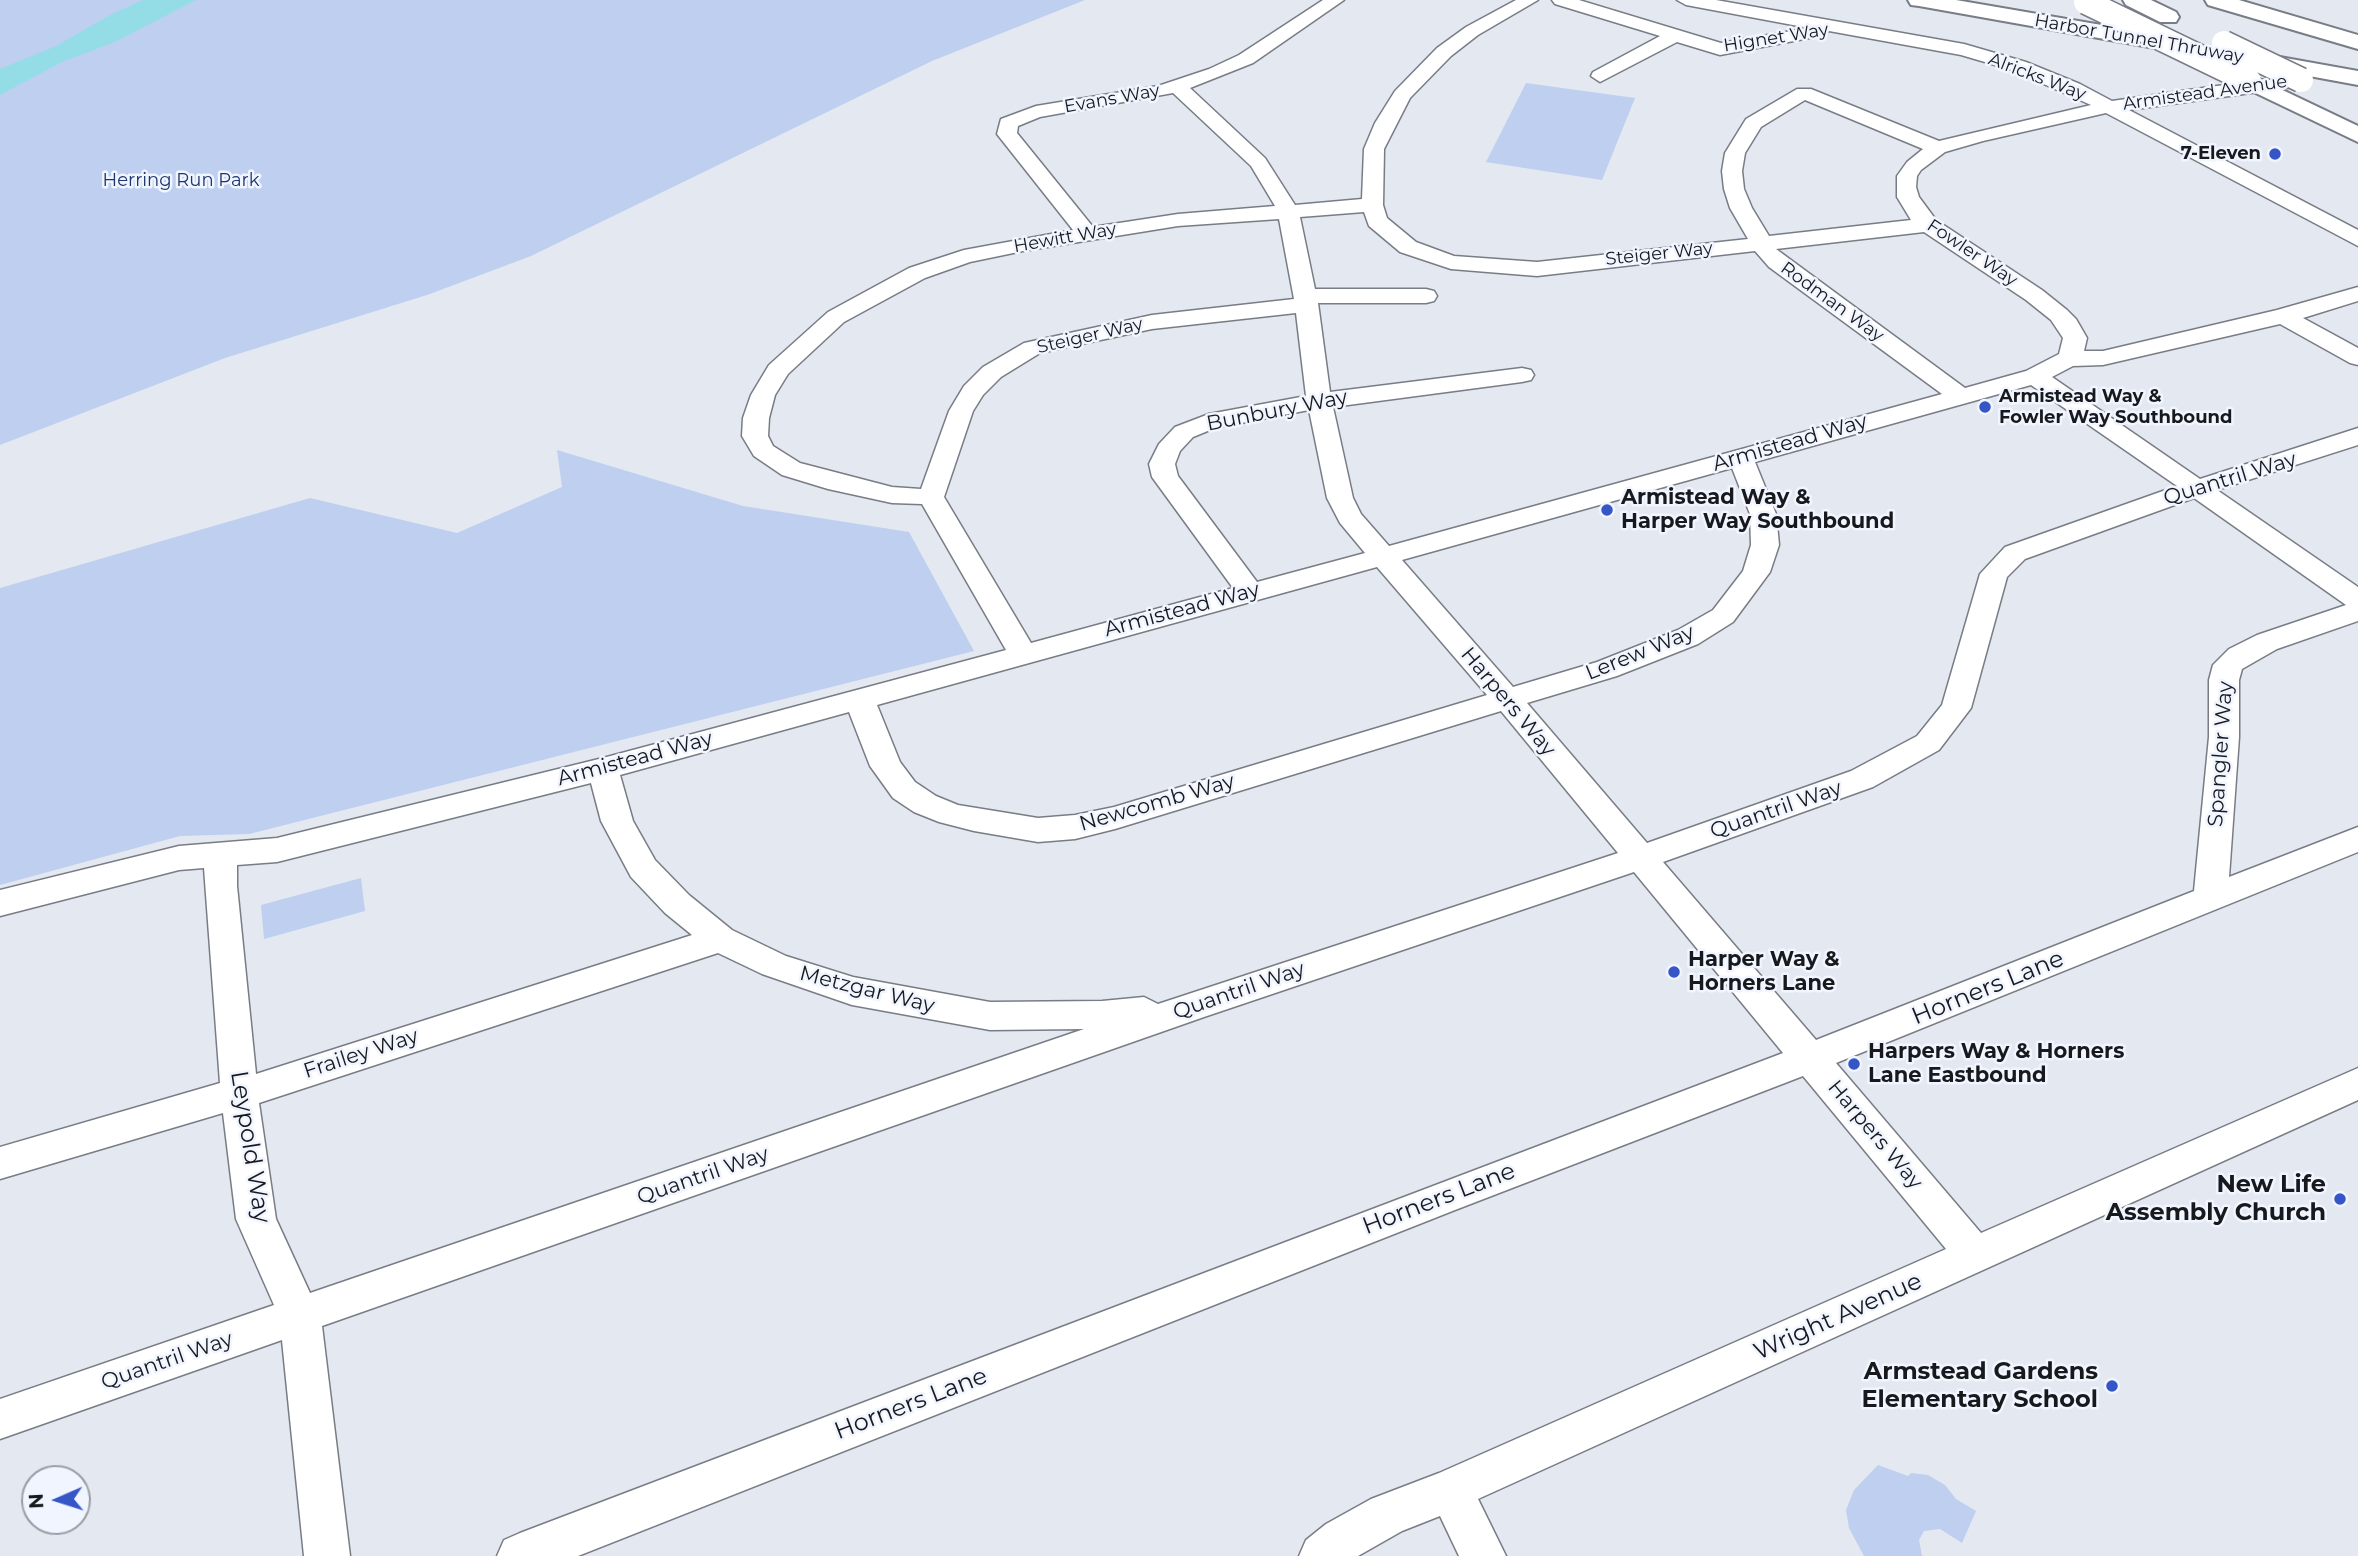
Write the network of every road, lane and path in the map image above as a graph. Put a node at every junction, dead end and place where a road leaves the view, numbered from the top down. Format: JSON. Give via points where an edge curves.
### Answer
{"nodes":[{"id":1,"x":1335,"y":0,"type":"edge"},
{"id":2,"x":1529,"y":0,"type":"edge"},
{"id":3,"x":1561,"y":0,"type":"edge"},
{"id":4,"x":1686,"y":0,"type":"edge"},
{"id":5,"x":1919,"y":0,"type":"edge"},
{"id":6,"x":1979,"y":0,"type":"edge"},
{"id":7,"x":2134,"y":0,"type":"edge"},
{"id":8,"x":2216,"y":0,"type":"edge"},
{"id":9,"x":2084,"y":1,"type":"edge"},
{"id":10,"x":1839,"y":28,"type":"junction"},
{"id":11,"x":1674,"y":36,"type":"junction"},
{"id":12,"x":2358,"y":42,"type":"edge"},
{"id":13,"x":2358,"y":66,"type":"edge"},
{"id":14,"x":1600,"y":76,"type":"dead end"},
{"id":15,"x":2358,"y":78,"type":"edge"},
{"id":16,"x":2301,"y":80,"type":"junction"},
{"id":17,"x":2259,"y":84,"type":"junction"},
{"id":18,"x":1178,"y":87,"type":"junction"},
{"id":19,"x":2340,"y":98,"type":"dead end"},
{"id":20,"x":2109,"y":107,"type":"junction"},
{"id":21,"x":2358,"y":135,"type":"edge"},
{"id":22,"x":1938,"y":148,"type":"junction"},
{"id":23,"x":1372,"y":205,"type":"junction"},
{"id":24,"x":1288,"y":212,"type":"junction"},
{"id":25,"x":1928,"y":225,"type":"junction"},
{"id":26,"x":1088,"y":234,"type":"junction"},
{"id":27,"x":2358,"y":239,"type":"edge"},
{"id":28,"x":1762,"y":243,"type":"junction"},
{"id":29,"x":2358,"y":294,"type":"edge"},
{"id":30,"x":1426,"y":296,"type":"dead end"},
{"id":31,"x":1306,"y":300,"type":"junction"},
{"id":32,"x":2283,"y":316,"type":"junction"},
{"id":33,"x":2358,"y":358,"type":"edge"},
{"id":34,"x":2068,"y":359,"type":"junction"},
{"id":35,"x":1522,"y":375,"type":"dead end"},
{"id":36,"x":2035,"y":376,"type":"junction"},
{"id":37,"x":1960,"y":396,"type":"junction"},
{"id":38,"x":1319,"y":401,"type":"junction"},
{"id":39,"x":2358,"y":436,"type":"edge"},
{"id":40,"x":1740,"y":457,"type":"junction"},
{"id":41,"x":2197,"y":488,"type":"junction"},
{"id":42,"x":931,"y":497,"type":"junction"},
{"id":43,"x":1383,"y":557,"type":"junction"},
{"id":44,"x":1249,"y":591,"type":"junction"},
{"id":45,"x":2358,"y":600,"type":"edge"},
{"id":46,"x":2358,"y":611,"type":"edge"},
{"id":47,"x":1023,"y":654,"type":"junction"},
{"id":48,"x":1507,"y":699,"type":"junction"},
{"id":49,"x":860,"y":701,"type":"junction"},
{"id":50,"x":603,"y":769,"type":"junction"},
{"id":51,"x":2358,"y":839,"type":"edge"},
{"id":52,"x":221,"y":855,"type":"junction"},
{"id":53,"x":1640,"y":858,"type":"junction"},
{"id":54,"x":2210,"y":900,"type":"junction"},
{"id":55,"x":0,"y":903,"type":"edge"},
{"id":56,"x":720,"y":939,"type":"junction"},
{"id":57,"x":1191,"y":1007,"type":"junction"},
{"id":58,"x":1810,"y":1058,"type":"junction"},
{"id":59,"x":2358,"y":1083,"type":"edge"},
{"id":60,"x":239,"y":1094,"type":"junction"},
{"id":61,"x":0,"y":1163,"type":"edge"},
{"id":62,"x":1976,"y":1256,"type":"junction"},
{"id":63,"x":300,"y":1317,"type":"junction"},
{"id":64,"x":0,"y":1419,"type":"edge"},
{"id":65,"x":1450,"y":1490,"type":"junction"},
{"id":66,"x":327,"y":1556,"type":"edge"},
{"id":67,"x":520,"y":1556,"type":"edge"},
{"id":68,"x":1322,"y":1556,"type":"edge"},
{"id":69,"x":1483,"y":1556,"type":"edge"}],
"edges":[{"from":1,"to":18,"type":"street","name":"Evans Way","via":[[1246,59]]},
{"from":2,"to":23,"type":"street","via":[[1457,41],[1402,95],[1374,149]]},
{"from":3,"to":11,"type":"street","name":"Hignet Way"},
{"from":4,"to":10,"type":"street","name":"Alricks Way"},
{"from":5,"to":15,"type":"main road","name":"Harbor Tunnel Thruway"},
{"from":6,"to":13,"type":"main road","name":"Harbor Tunnel Thruway"},
{"from":7,"to":16,"type":"main road","bridge":true},
{"from":8,"to":12,"type":"main road"},
{"from":9,"to":17,"type":"main road","bridge":true},
{"from":10,"to":11,"type":"street","name":"Hignet Way","via":[[1720,49]]},
{"from":10,"to":20,"type":"street","name":"Alricks Way","via":[[1993,58],[2055,79]]},
{"from":11,"to":14,"type":"street"},
{"from":16,"to":17,"type":"street","name":"Armistead Avenue"},
{"from":16,"to":19,"type":"main road"},
{"from":17,"to":20,"type":"street","name":"Armistead Avenue"},
{"from":17,"to":21,"type":"main road"},
{"from":18,"to":24,"type":"street","name":"Harpers Way","via":[[1258,162]]},
{"from":18,"to":26,"type":"street","name":"Evans Way","via":[[1036,112],[1008,124],[1007,134]]},
{"from":20,"to":22,"type":"street","name":"Fowler Way"},
{"from":20,"to":27,"type":"street","name":"Alricks Way"},
{"from":22,"to":25,"type":"street","name":"Fowler Way","via":[[1907,176],[1908,197]]},
{"from":22,"to":28,"type":"street","name":"Rodman Way","via":[[1804,93],[1753,123],[1735,153],[1734,188]]},
{"from":23,"to":24,"type":"street","name":"Hewitt Way"},
{"from":23,"to":28,"type":"street","name":"Steiger Way","via":[[1377,221],[1408,247],[1472,265],[1537,269]]},
{"from":24,"to":26,"type":"street","name":"Hewitt Way","via":[[1178,220]]},
{"from":24,"to":31,"type":"street","name":"Harpers Way"},
{"from":25,"to":28,"type":"street","name":"Steiger Way"},
{"from":25,"to":34,"type":"street","name":"Fowler Way","via":[[2059,315],[2075,338]]},
{"from":26,"to":42,"type":"street","name":"Hewitt Way","via":[[964,257],[917,274],[836,317],[778,370],[763,395],[755,436],[763,451],[791,469],[892,495]]},
{"from":28,"to":37,"type":"street","name":"Rodman Way","via":[[1777,262]]},
{"from":29,"to":32,"type":"street","name":"Armistead Way"},
{"from":30,"to":31,"type":"street","name":"Steiger Way"},
{"from":31,"to":38,"type":"street","name":"Harpers Way"},
{"from":31,"to":42,"type":"street","name":"Steiger Way","via":[[1152,322],[1019,353],[973,391],[961,411]]},
{"from":32,"to":33,"type":"street"},
{"from":32,"to":34,"type":"street","name":"Armistead Way","via":[[2103,358]]},
{"from":34,"to":36,"type":"street","name":"Armistead Way"},
{"from":35,"to":38,"type":"street","name":"Bunbury Way"},
{"from":36,"to":37,"type":"street","name":"Armistead Way"},
{"from":36,"to":41,"type":"street"},
{"from":37,"to":40,"type":"street","name":"Armistead Way"},
{"from":38,"to":43,"type":"street","name":"Harpers Way","via":[[1340,498],[1359,532]]},
{"from":38,"to":44,"type":"street","name":"Bunbury Way","via":[[1192,428],[1176,438],[1162,464],[1165,477]]},
{"from":39,"to":41,"type":"street","name":"Quantril Way"},
{"from":40,"to":43,"type":"street","name":"Armistead Way"},
{"from":40,"to":48,"type":"street","name":"Lerew Way","via":[[1763,514],[1765,545],[1756,572],[1723,616],[1648,655]]},
{"from":41,"to":45,"type":"street"},
{"from":41,"to":53,"type":"street","name":"Quantril Way","via":[[2030,546],[2004,561],[1994,573],[1983,605],[1956,708],[1927,743],[1862,779]]},
{"from":42,"to":47,"type":"street"},
{"from":43,"to":44,"type":"street","name":"Armistead Way"},
{"from":43,"to":48,"type":"street","name":"Harpers Way"},
{"from":44,"to":47,"type":"street","name":"Armistead Way"},
{"from":46,"to":54,"type":"street","name":"Spangler Way","via":[[2267,642],[2228,665]]},
{"from":47,"to":49,"type":"street","name":"Armistead Way"},
{"from":48,"to":49,"type":"street","name":"Newcomb Way","via":[[1115,818],[1038,830],[950,814],[904,790],[886,766]]},
{"from":48,"to":53,"type":"street","name":"Harpers Way"},
{"from":49,"to":50,"type":"street","name":"Armistead Way"},
{"from":50,"to":52,"type":"street","name":"Armistead Way","via":[[277,850]]},
{"from":50,"to":56,"type":"street","name":"Metzgar Way","via":[[617,821],[643,868]]},
{"from":51,"to":54,"type":"street","name":"Horners Lane"},
{"from":52,"to":55,"type":"street","name":"Armistead Way","via":[[156,863]]},
{"from":52,"to":60,"type":"street","name":"Leypold Way"},
{"from":53,"to":57,"type":"street","name":"Quantril Way"},
{"from":53,"to":58,"type":"street","name":"Harpers Way"},
{"from":54,"to":58,"type":"street","name":"Horners Lane"},
{"from":56,"to":57,"type":"street","name":"Metzgar Way","via":[[774,965],[852,991],[940,1009],[990,1016]]},
{"from":56,"to":60,"type":"street","name":"Frailey Way"},
{"from":57,"to":63,"type":"street","name":"Quantril Way"},
{"from":58,"to":62,"type":"street","name":"Harpers Way"},
{"from":58,"to":67,"type":"street","name":"Horners Lane"},
{"from":59,"to":62,"type":"street","name":"Wright Avenue"},
{"from":60,"to":61,"type":"street","name":"Frailey Way"},
{"from":60,"to":63,"type":"street","name":"Leypold Way","via":[[256,1219]]},
{"from":62,"to":65,"type":"street","name":"Wright Avenue"},
{"from":63,"to":64,"type":"street","name":"Quantril Way"},
{"from":63,"to":66,"type":"street","name":"Leypold Way"},
{"from":65,"to":68,"type":"street","name":"Wright Avenue","via":[[1387,1515]]},
{"from":65,"to":69,"type":"street"}]}
